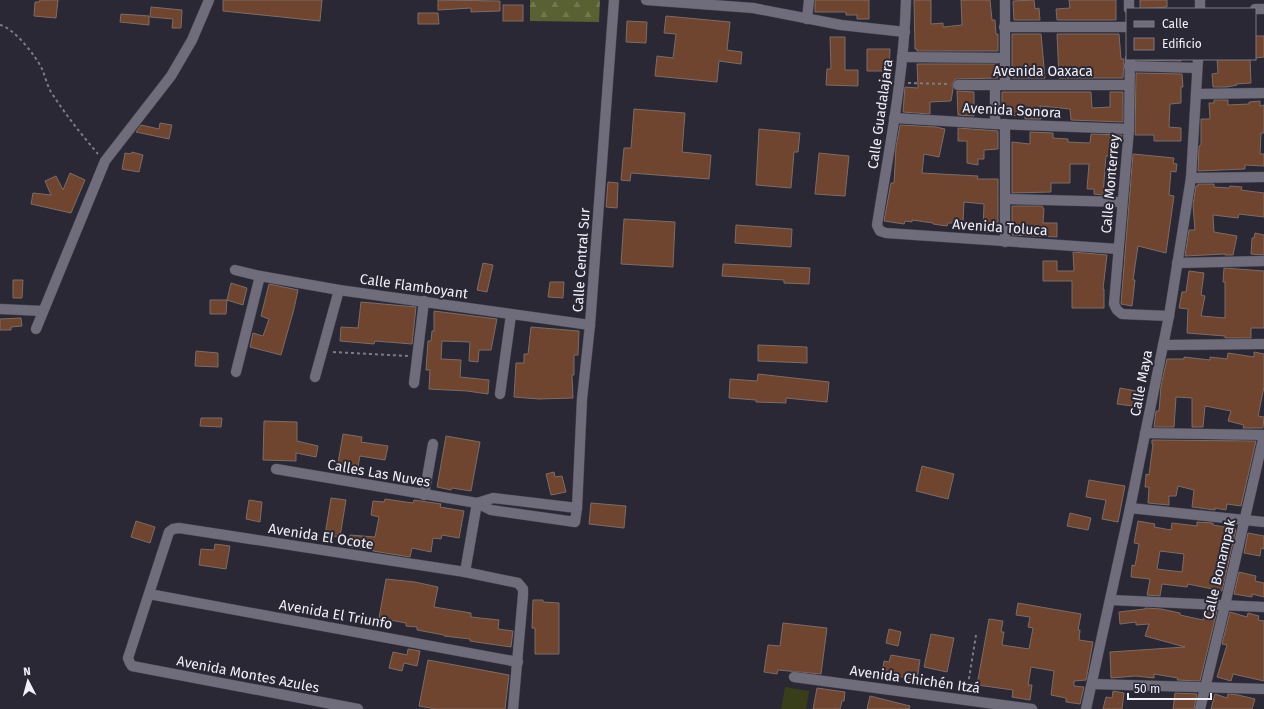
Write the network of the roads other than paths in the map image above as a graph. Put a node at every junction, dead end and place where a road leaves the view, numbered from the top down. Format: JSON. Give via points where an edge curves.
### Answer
{"nodes":[{"id":1,"x":209,"y":0,"type":"edge"},
{"id":2,"x":614,"y":0,"type":"edge"},
{"id":3,"x":646,"y":0,"type":"edge"},
{"id":4,"x":809,"y":0,"type":"edge"},
{"id":5,"x":906,"y":0,"type":"edge"},
{"id":6,"x":1005,"y":0,"type":"edge"},
{"id":7,"x":679,"y":1,"type":"edge"},
{"id":8,"x":808,"y":18,"type":"junction"},
{"id":9,"x":1004,"y":27,"type":"junction"},
{"id":10,"x":1126,"y":27,"type":"edge"},
{"id":11,"x":905,"y":32,"type":"junction"},
{"id":12,"x":902,"y":57,"type":"junction"},
{"id":13,"x":1004,"y":58,"type":"junction"},
{"id":14,"x":1130,"y":63,"type":"edge"},
{"id":15,"x":1197,"y":64,"type":"edge"},
{"id":16,"x":958,"y":84,"type":"road end"},
{"id":17,"x":1000,"y":85,"type":"junction"},
{"id":18,"x":1129,"y":85,"type":"junction"},
{"id":19,"x":1264,"y":93,"type":"edge"},
{"id":20,"x":1196,"y":94,"type":"junction"},
{"id":21,"x":894,"y":118,"type":"junction"},
{"id":22,"x":1000,"y":124,"type":"junction"},
{"id":23,"x":1129,"y":129,"type":"junction"},
{"id":24,"x":1264,"y":177,"type":"edge"},
{"id":25,"x":1191,"y":178,"type":"junction"},
{"id":26,"x":1005,"y":199,"type":"junction"},
{"id":27,"x":1122,"y":202,"type":"junction"},
{"id":28,"x":880,"y":231,"type":"joint"},
{"id":29,"x":1005,"y":242,"type":"junction"},
{"id":30,"x":1118,"y":249,"type":"junction"},
{"id":31,"x":1264,"y":261,"type":"edge"},
{"id":32,"x":1177,"y":263,"type":"junction"},
{"id":33,"x":235,"y":270,"type":"dead end"},
{"id":34,"x":260,"y":276,"type":"junction"},
{"id":35,"x":339,"y":290,"type":"junction"},
{"id":36,"x":424,"y":301,"type":"junction"},
{"id":37,"x":0,"y":309,"type":"edge"},
{"id":38,"x":43,"y":311,"type":"junction"},
{"id":39,"x":511,"y":315,"type":"junction"},
{"id":40,"x":1169,"y":316,"type":"junction"},
{"id":41,"x":590,"y":325,"type":"junction"},
{"id":42,"x":36,"y":329,"type":"dead end"},
{"id":43,"x":1264,"y":344,"type":"edge"},
{"id":44,"x":1162,"y":345,"type":"junction"},
{"id":45,"x":236,"y":372,"type":"dead end"},
{"id":46,"x":315,"y":377,"type":"dead end"},
{"id":47,"x":414,"y":383,"type":"dead end"},
{"id":48,"x":500,"y":394,"type":"dead end"},
{"id":49,"x":1145,"y":433,"type":"junction"},
{"id":50,"x":1264,"y":435,"type":"edge"},
{"id":51,"x":433,"y":444,"type":"dead end"},
{"id":52,"x":276,"y":469,"type":"dead end"},
{"id":53,"x":1259,"y":478,"type":"edge"},
{"id":54,"x":424,"y":495,"type":"junction"},
{"id":55,"x":477,"y":503,"type":"junction"},
{"id":56,"x":577,"y":508,"type":"junction"},
{"id":57,"x":1130,"y":508,"type":"junction"},
{"id":58,"x":1245,"y":520,"type":"junction"},
{"id":59,"x":575,"y":522,"type":"joint"},
{"id":60,"x":1264,"y":522,"type":"edge"},
{"id":61,"x":465,"y":572,"type":"junction"},
{"id":62,"x":149,"y":594,"type":"junction"},
{"id":63,"x":1111,"y":600,"type":"junction"},
{"id":64,"x":1225,"y":605,"type":"junction"},
{"id":65,"x":1264,"y":607,"type":"edge"},
{"id":66,"x":518,"y":662,"type":"junction"},
{"id":67,"x":794,"y":677,"type":"dead end"},
{"id":68,"x":1092,"y":684,"type":"junction"},
{"id":69,"x":1204,"y":686,"type":"junction"},
{"id":70,"x":1264,"y":689,"type":"edge"},
{"id":71,"x":358,"y":709,"type":"edge"},
{"id":72,"x":513,"y":709,"type":"edge"},
{"id":73,"x":1032,"y":709,"type":"edge"},
{"id":74,"x":1086,"y":709,"type":"edge"},
{"id":75,"x":1200,"y":709,"type":"edge"}],
"edges":[{"from":1,"to":38,"type":"street","via":[[192,40],[171,76],[105,162]]},
{"from":2,"to":41,"type":"street","name":"Calle Central Sur"},
{"from":3,"to":7,"type":"street"},
{"from":4,"to":8,"type":"street"},
{"from":5,"to":11,"type":"street","name":"Calle Guadalajara"},
{"from":6,"to":9,"type":"street"},
{"from":7,"to":8,"type":"street","via":[[753,8]]},
{"from":8,"to":11,"type":"street","via":[[841,25]]},
{"from":9,"to":10,"type":"street"},
{"from":9,"to":13,"type":"street"},
{"from":11,"to":12,"type":"street","name":"Calle Guadalajara"},
{"from":12,"to":13,"type":"street"},
{"from":12,"to":21,"type":"street","name":"Calle Guadalajara"},
{"from":13,"to":17,"type":"street"},
{"from":14,"to":15,"type":"street"},
{"from":14,"to":18,"type":"street","name":"Calle Monterrey"},
{"from":15,"to":20,"type":"street","name":"Calle Maya"},
{"from":16,"to":17,"type":"street","name":"Avenida Oaxaca"},
{"from":17,"to":18,"type":"street","name":"Avenida Oaxaca"},
{"from":17,"to":22,"type":"street"},
{"from":18,"to":23,"type":"street","name":"Calle Monterrey"},
{"from":19,"to":20,"type":"street"},
{"from":20,"to":25,"type":"street","name":"Calle Maya"},
{"from":21,"to":22,"type":"street","name":"Avenida Sonora"},
{"from":21,"to":28,"type":"street","name":"Calle Guadalajara","via":[[877,225]]},
{"from":22,"to":23,"type":"street","name":"Avenida Sonora"},
{"from":22,"to":26,"type":"street"},
{"from":23,"to":27,"type":"street","name":"Calle Monterrey"},
{"from":24,"to":25,"type":"street"},
{"from":25,"to":32,"type":"street","name":"Calle Maya"},
{"from":26,"to":27,"type":"street"},
{"from":26,"to":29,"type":"street"},
{"from":27,"to":30,"type":"street","name":"Calle Monterrey"},
{"from":28,"to":29,"type":"street","name":"Avenida Toluca"},
{"from":29,"to":30,"type":"street","name":"Avenida Toluca"},
{"from":30,"to":40,"type":"street","name":"Calle Monterrey","via":[[1114,304],[1117,310],[1122,314]]},
{"from":31,"to":32,"type":"street"},
{"from":32,"to":40,"type":"street","name":"Calle Maya"},
{"from":33,"to":34,"type":"street","name":"Calle Flamboyant"},
{"from":34,"to":35,"type":"street","name":"Calle Flamboyant"},
{"from":34,"to":45,"type":"street"},
{"from":35,"to":36,"type":"street","name":"Calle Flamboyant"},
{"from":35,"to":46,"type":"street"},
{"from":36,"to":39,"type":"street","name":"Calle Flamboyant"},
{"from":36,"to":47,"type":"street"},
{"from":37,"to":38,"type":"street"},
{"from":38,"to":42,"type":"street"},
{"from":39,"to":41,"type":"street","name":"Calle Flamboyant"},
{"from":39,"to":48,"type":"street"},
{"from":40,"to":44,"type":"street","name":"Calle Maya"},
{"from":41,"to":56,"type":"street","name":"Calle Central Sur","via":[[582,399]]},
{"from":43,"to":44,"type":"street"},
{"from":44,"to":49,"type":"street","name":"Calle Maya"},
{"from":49,"to":50,"type":"street"},
{"from":49,"to":57,"type":"street","name":"Calle Maya"},
{"from":50,"to":53,"type":"street","name":"Calle Bonampak"},
{"from":51,"to":54,"type":"street"},
{"from":52,"to":54,"type":"street","name":"Calles Las Nuves"},
{"from":53,"to":58,"type":"street","name":"Calle Bonampak"},
{"from":54,"to":55,"type":"street","name":"Calles Las Nuves"},
{"from":55,"to":56,"type":"street","name":"Calles Las Nuves","via":[[493,498]]},
{"from":55,"to":59,"type":"street","name":"Calles Las Nuves","via":[[491,510]]},
{"from":55,"to":61,"type":"street"},
{"from":56,"to":59,"type":"street","name":"Calle Central Sur"},
{"from":57,"to":58,"type":"street"},
{"from":57,"to":63,"type":"street","name":"Calle Maya"},
{"from":58,"to":60,"type":"street"},
{"from":58,"to":64,"type":"street","name":"Calle Bonampak"},
{"from":61,"to":62,"type":"street","name":"Avenida El Ocote","via":[[179,528],[169,532]]},
{"from":61,"to":66,"type":"street","name":"Avenida El Ocote","via":[[518,583],[523,589]]},
{"from":62,"to":66,"type":"street","name":"Avenida El Triunfo"},
{"from":62,"to":71,"type":"street","name":"Avenida Montes Azules","via":[[128,658],[132,666]]},
{"from":63,"to":64,"type":"street"},
{"from":63,"to":68,"type":"street","name":"Calle Maya"},
{"from":64,"to":65,"type":"street"},
{"from":64,"to":69,"type":"street","name":"Calle Bonampak"},
{"from":66,"to":72,"type":"street"},
{"from":67,"to":73,"type":"street","name":"Avenida Chichén Itzá"},
{"from":68,"to":69,"type":"street"},
{"from":68,"to":74,"type":"street","name":"Calle Maya"},
{"from":69,"to":70,"type":"street"},
{"from":69,"to":75,"type":"street","name":"Calle Bonampak"}]}
